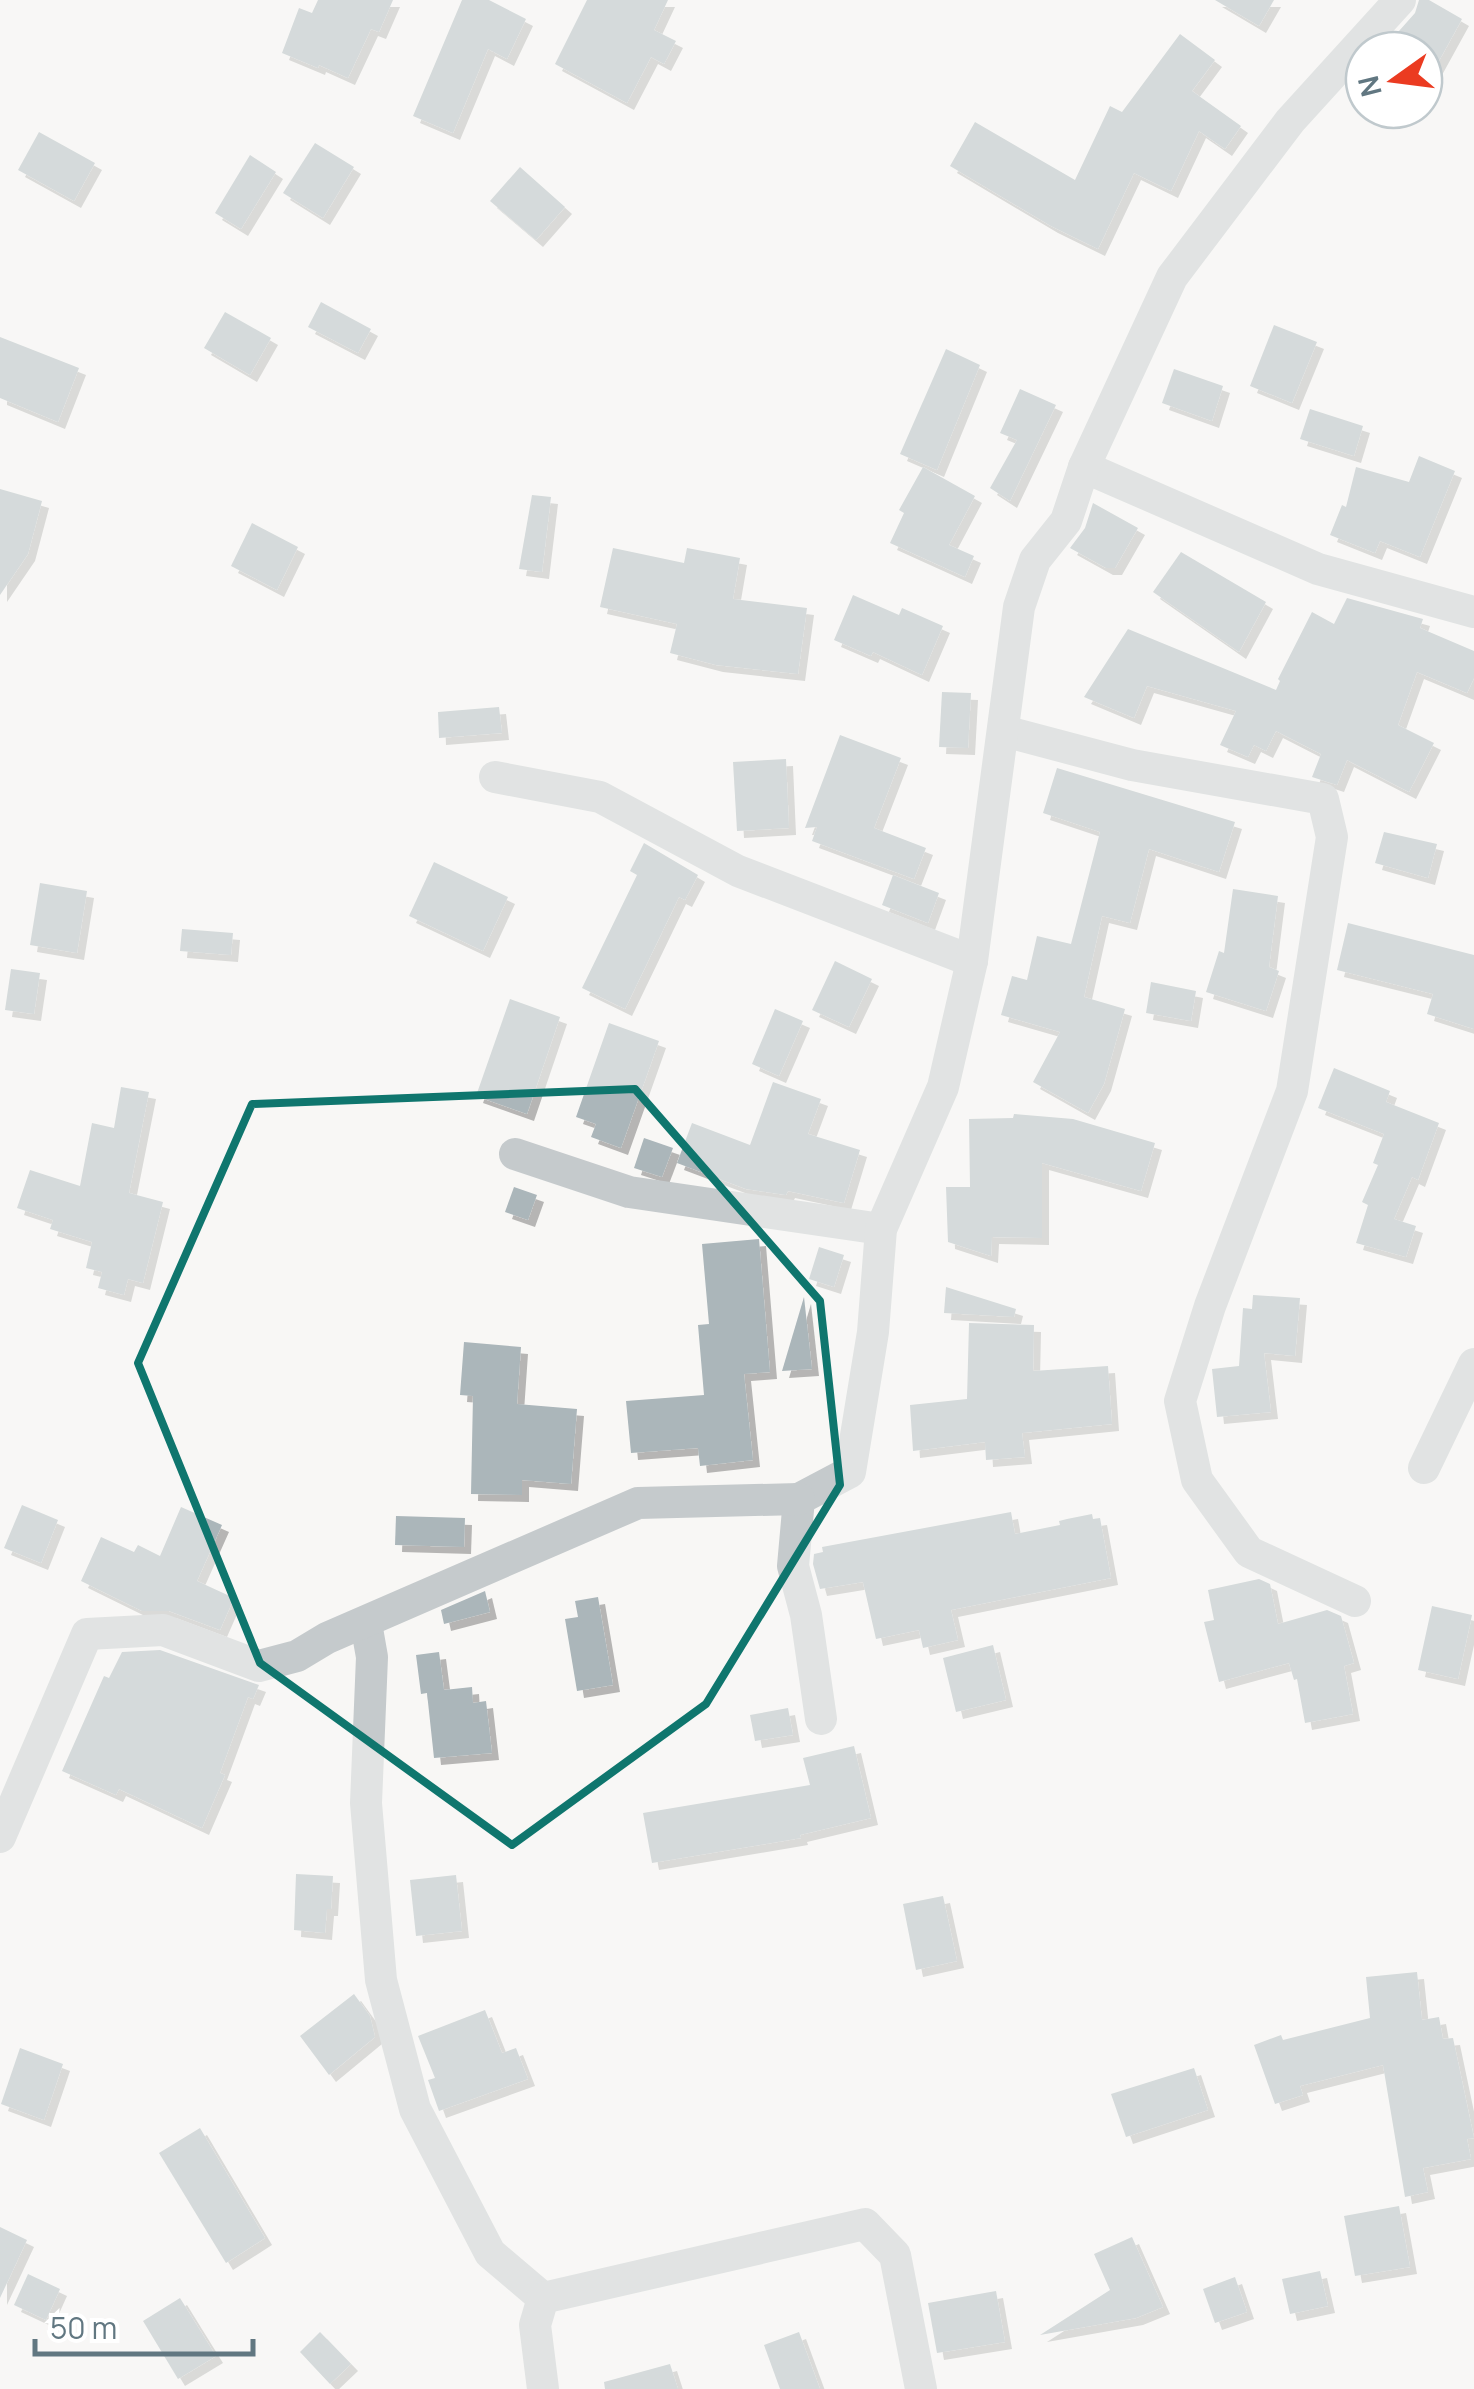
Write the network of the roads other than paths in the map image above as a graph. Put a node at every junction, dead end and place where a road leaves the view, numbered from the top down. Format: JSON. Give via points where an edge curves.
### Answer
{"nodes":[{"id":1,"x":1400,"y":0,"type":"edge"},
{"id":2,"x":1084,"y":467,"type":"junction"},
{"id":3,"x":1474,"y":612,"type":"edge"},
{"id":4,"x":1004,"y":731,"type":"junction"},
{"id":5,"x":494,"y":777,"type":"dead end"},
{"id":6,"x":972,"y":961,"type":"junction"},
{"id":7,"x":515,"y":1154,"type":"dead end"},
{"id":8,"x":881,"y":1229,"type":"junction"},
{"id":9,"x":1474,"y":1364,"type":"edge"},
{"id":10,"x":1424,"y":1468,"type":"dead end"},
{"id":11,"x":800,"y":1498,"type":"junction"},
{"id":12,"x":1355,"y":1601,"type":"dead end"},
{"id":13,"x":366,"y":1624,"type":"junction"},
{"id":14,"x":821,"y":1719,"type":"dead end"},
{"id":15,"x":0,"y":1837,"type":"edge"},
{"id":16,"x":543,"y":2298,"type":"junction"},
{"id":17,"x":543,"y":2389,"type":"edge"},
{"id":18,"x":921,"y":2389,"type":"edge"}],
"edges":[{"from":1,"to":2,"type":"street","via":[[1290,121],[1172,277]]},
{"from":2,"to":3,"type":"street","via":[[1318,569]]},
{"from":2,"to":4,"type":"street","via":[[1066,521],[1035,560],[1018,606]]},
{"from":4,"to":6,"type":"street"},
{"from":4,"to":12,"type":"street","via":[[1132,765],[1323,799],[1332,838],[1292,1091],[1180,1401],[1197,1480],[1249,1552]]},
{"from":5,"to":6,"type":"street","via":[[600,797],[738,871]]},
{"from":6,"to":8,"type":"street","via":[[943,1088]]},
{"from":7,"to":8,"type":"street","via":[[629,1192]]},
{"from":8,"to":11,"type":"street","via":[[873,1332],[850,1472]]},
{"from":9,"to":10,"type":"street"},
{"from":11,"to":13,"type":"street","via":[[638,1503]]},
{"from":11,"to":14,"type":"street","via":[[793,1566]]},
{"from":13,"to":15,"type":"street","via":[[259,1666],[163,1630],[87,1634]]},
{"from":13,"to":16,"type":"street","via":[[372,1656],[366,1803],[381,1980],[410,2091],[490,2254]]},
{"from":16,"to":17,"type":"street","via":[[535,2325]]},
{"from":16,"to":18,"type":"street","via":[[865,2224],[895,2255]]}]}
